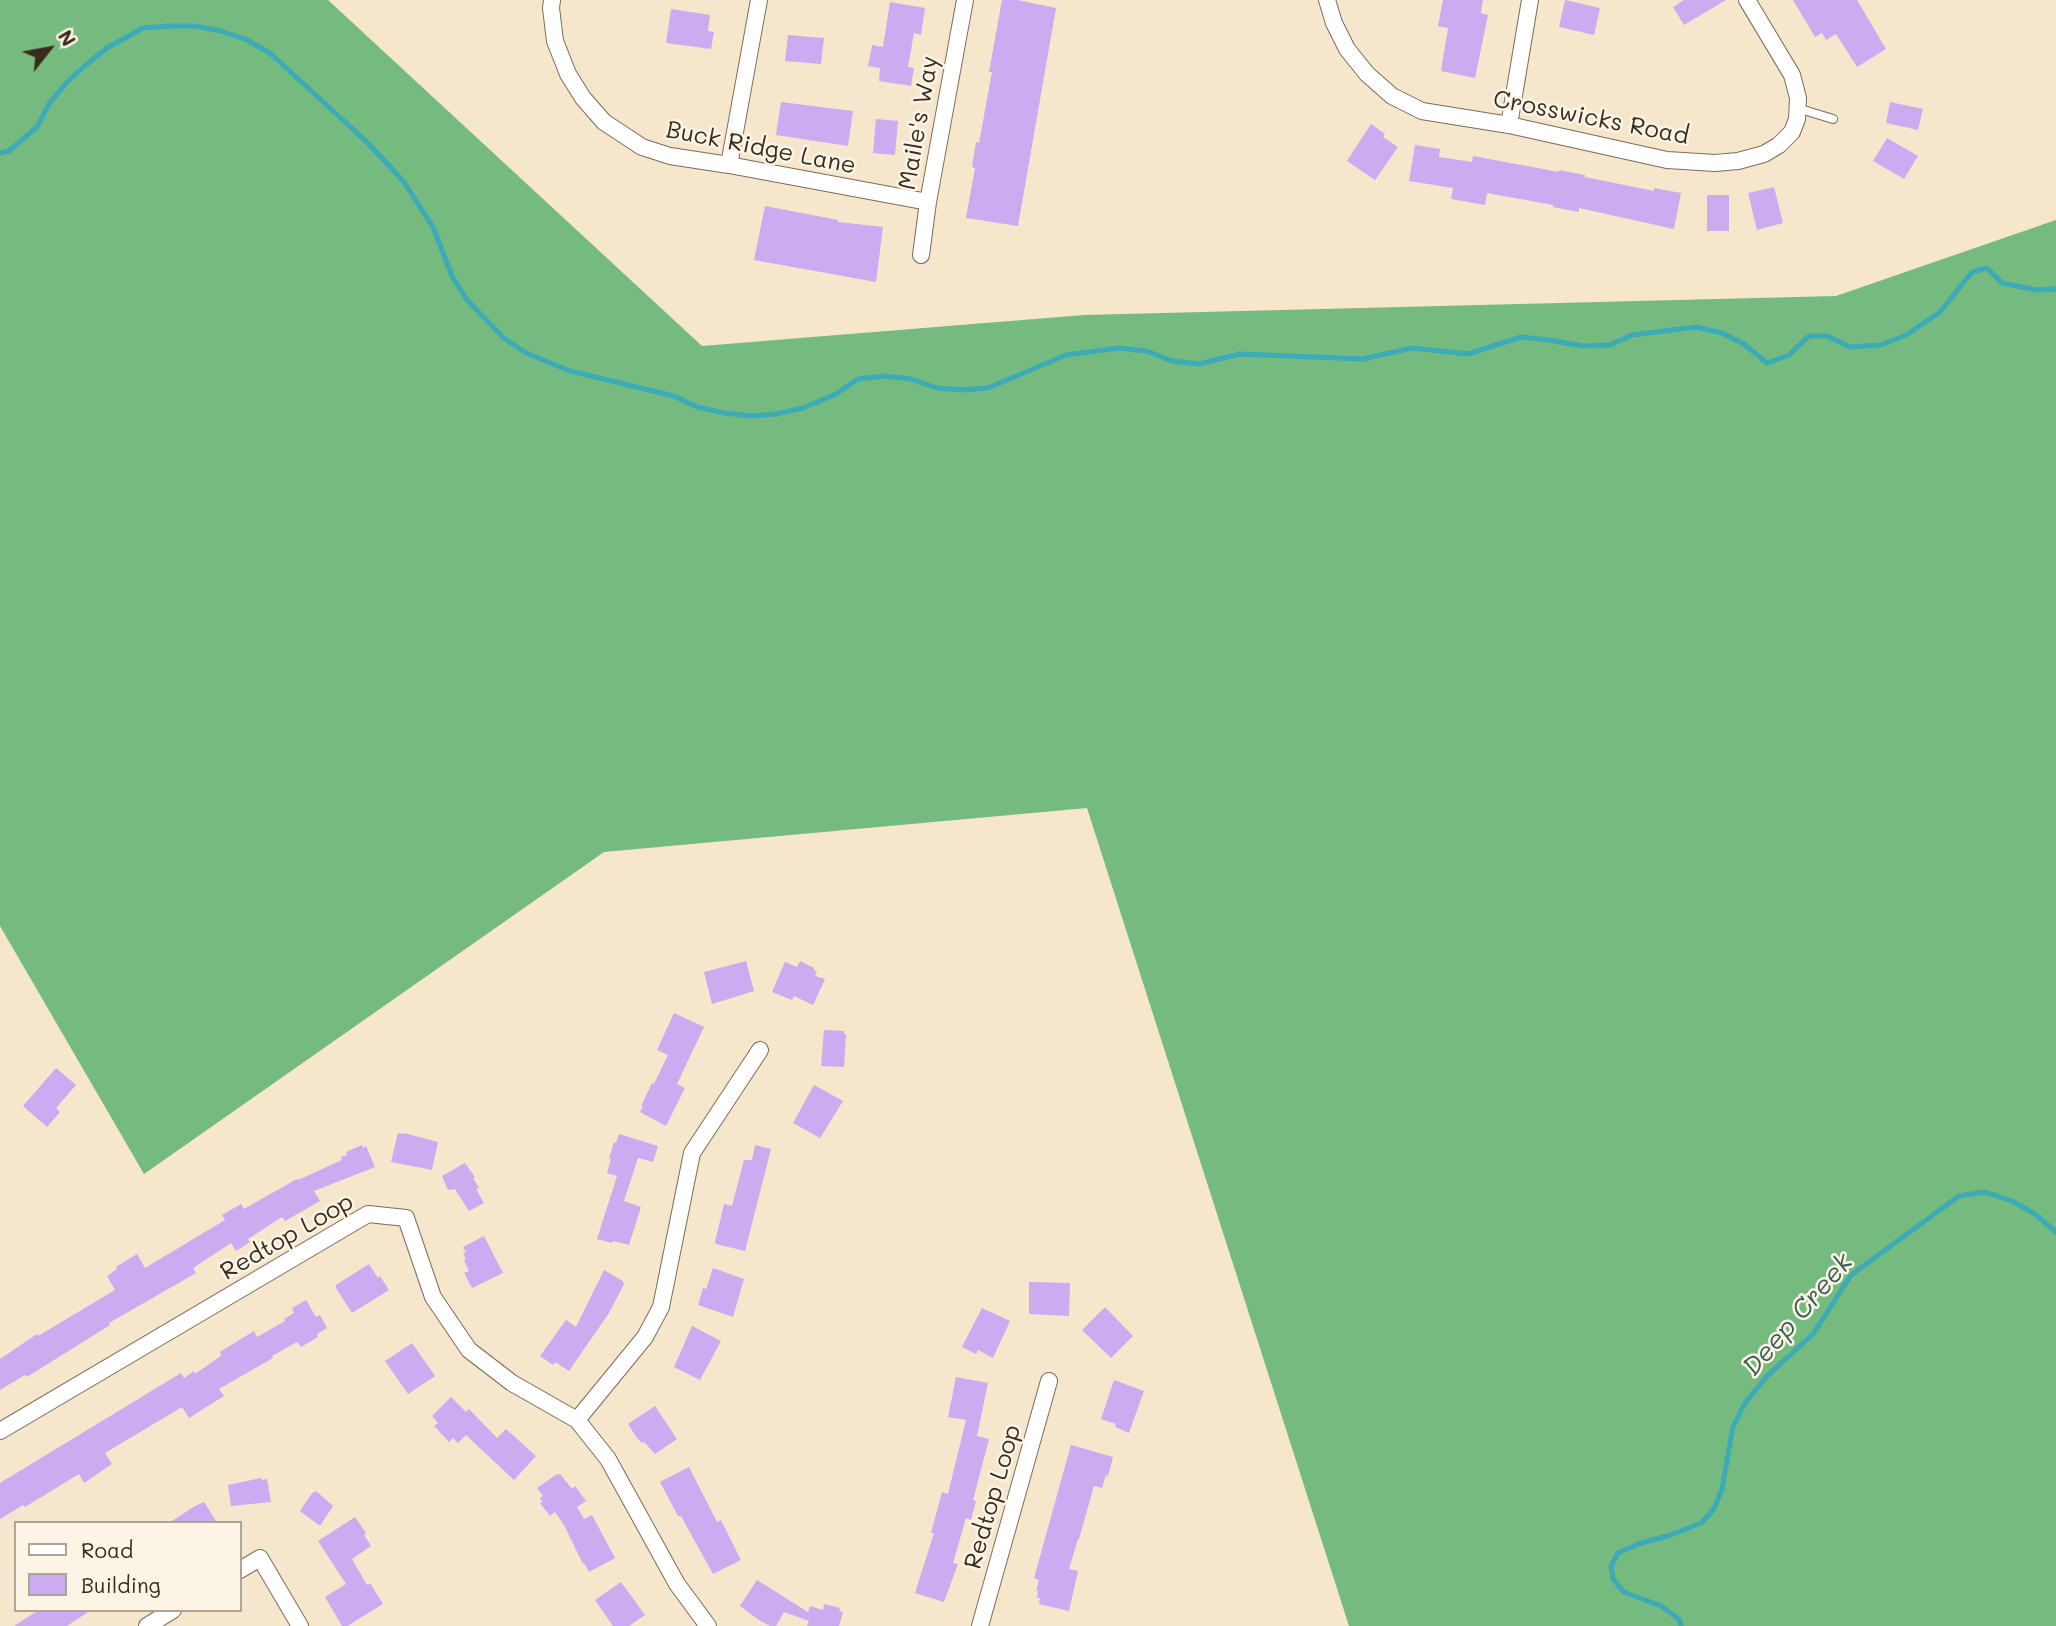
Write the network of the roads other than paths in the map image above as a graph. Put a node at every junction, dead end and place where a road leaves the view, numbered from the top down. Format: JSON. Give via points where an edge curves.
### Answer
{"nodes":[{"id":1,"x":552,"y":0,"type":"edge"},
{"id":2,"x":759,"y":0,"type":"edge"},
{"id":3,"x":965,"y":0,"type":"edge"},
{"id":4,"x":1327,"y":0,"type":"edge"},
{"id":5,"x":1530,"y":0,"type":"edge"},
{"id":6,"x":1747,"y":0,"type":"edge"},
{"id":7,"x":1797,"y":108,"type":"junction"},
{"id":8,"x":1833,"y":119,"type":"dead end"},
{"id":9,"x":1509,"y":125,"type":"junction"},
{"id":10,"x":729,"y":165,"type":"junction"},
{"id":11,"x":928,"y":202,"type":"junction"},
{"id":12,"x":921,"y":255,"type":"dead end"},
{"id":13,"x":760,"y":1050,"type":"dead end"},
{"id":14,"x":1049,"y":1381,"type":"dead end"},
{"id":15,"x":577,"y":1420,"type":"junction"},
{"id":16,"x":0,"y":1431,"type":"edge"},
{"id":17,"x":242,"y":1569,"type":"edge"},
{"id":18,"x":170,"y":1612,"type":"edge"},
{"id":19,"x":700,"y":1623,"type":"edge"},
{"id":20,"x":146,"y":1626,"type":"edge"},
{"id":21,"x":300,"y":1626,"type":"edge"},
{"id":22,"x":980,"y":1626,"type":"edge"}],
"edges":[{"from":1,"to":10,"type":"street","name":"Buck Ridge Lane","via":[[555,41],[568,74],[604,122],[642,147]]},
{"from":2,"to":10,"type":"street"},
{"from":3,"to":11,"type":"street","name":"Maile's Way"},
{"from":4,"to":9,"type":"street","name":"Crosswicks Road","via":[[1347,50],[1392,96],[1422,111]]},
{"from":5,"to":9,"type":"street"},
{"from":6,"to":7,"type":"street","via":[[1792,75]]},
{"from":7,"to":8,"type":"lane"},
{"from":7,"to":9,"type":"street","name":"Crosswicks Road","via":[[1792,132],[1779,145],[1764,154],[1715,163],[1667,160]]},
{"from":10,"to":11,"type":"street","name":"Buck Ridge Lane"},
{"from":11,"to":12,"type":"street","name":"Maile's Way"},
{"from":13,"to":15,"type":"street","via":[[692,1153],[661,1307],[645,1338]]},
{"from":14,"to":22,"type":"street","name":"Redtop Loop"},
{"from":15,"to":16,"type":"street","name":"Redtop Loop","via":[[469,1350],[433,1297],[406,1218],[368,1214]]},
{"from":15,"to":19,"type":"street","name":"Redtop Loop","via":[[608,1459]]},
{"from":17,"to":21,"type":"street","via":[[260,1558]]},
{"from":18,"to":20,"type":"street"}]}
